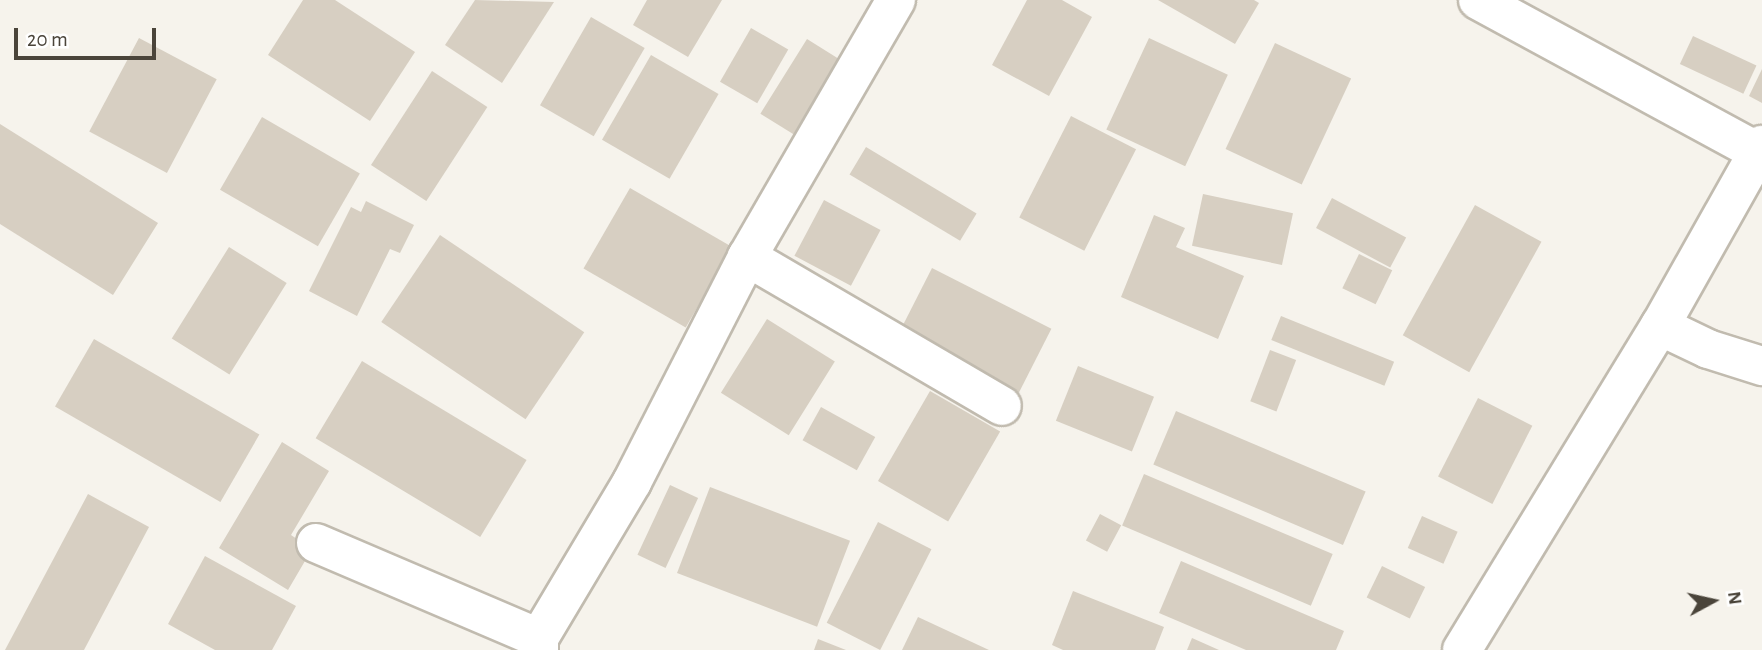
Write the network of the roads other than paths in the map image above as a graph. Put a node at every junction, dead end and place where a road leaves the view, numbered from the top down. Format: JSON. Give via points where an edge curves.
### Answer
{"nodes":[{"id":1,"x":897,"y":0,"type":"edge"},
{"id":2,"x":1478,"y":0,"type":"edge"},
{"id":3,"x":1760,"y":149,"type":"edge"},
{"id":4,"x":747,"y":257,"type":"junction"},
{"id":5,"x":1660,"y":326,"type":"junction"},
{"id":6,"x":1762,"y":366,"type":"edge"},
{"id":7,"x":1002,"y":406,"type":"dead end"},
{"id":8,"x":316,"y":542,"type":"dead end"},
{"id":9,"x":539,"y":644,"type":"edge"},
{"id":10,"x":1462,"y":650,"type":"edge"}],
"edges":[{"from":1,"to":4,"type":"street"},
{"from":2,"to":3,"type":"street"},
{"from":3,"to":5,"type":"street"},
{"from":4,"to":7,"type":"street"},
{"from":4,"to":9,"type":"street","via":[[632,482]]},
{"from":5,"to":6,"type":"street","via":[[1708,349]]},
{"from":5,"to":10,"type":"street"},
{"from":8,"to":9,"type":"street"}]}
